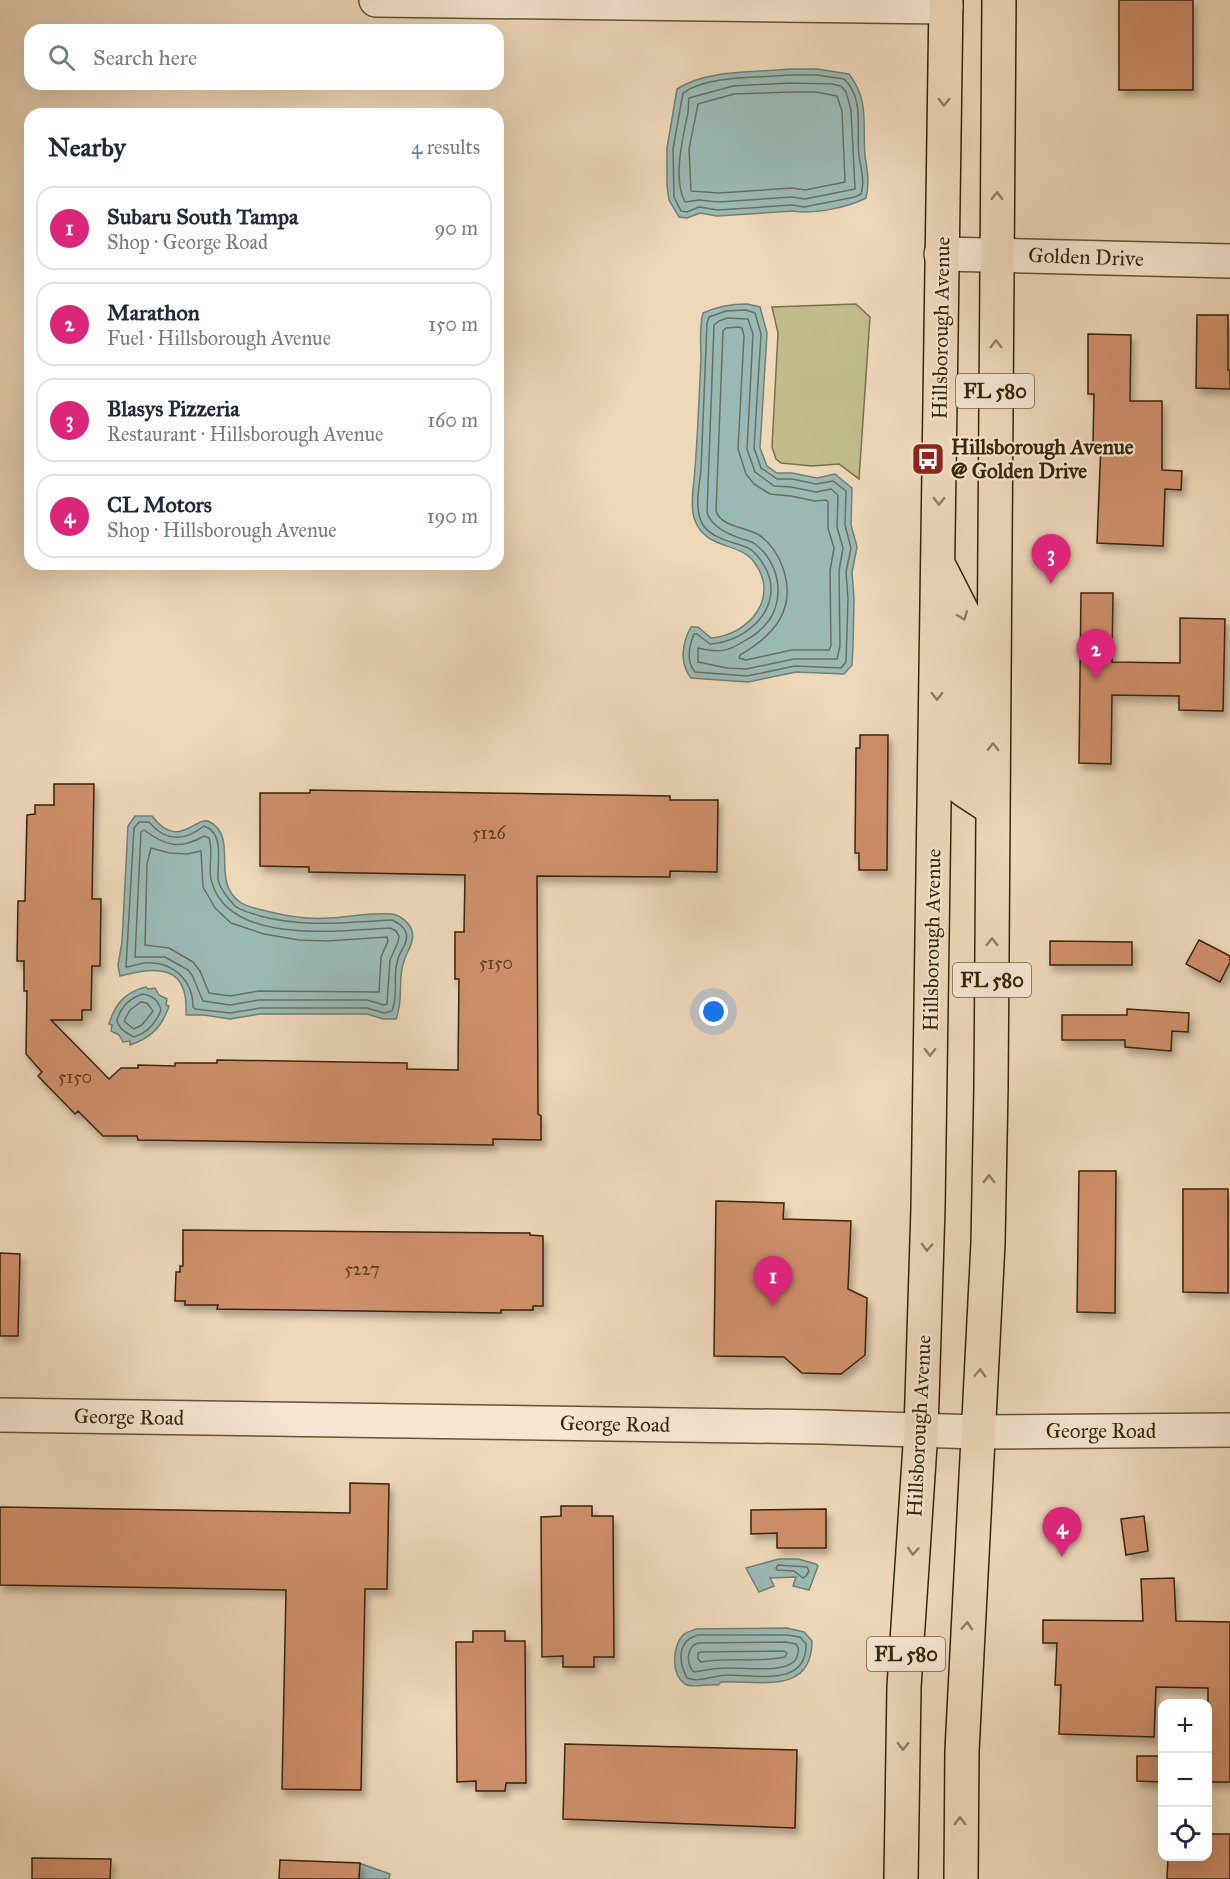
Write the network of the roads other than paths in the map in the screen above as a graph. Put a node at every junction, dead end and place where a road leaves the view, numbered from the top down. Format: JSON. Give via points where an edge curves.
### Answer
{"nodes":[{"id":1,"x":376,"y":0,"type":"edge"},
{"id":2,"x":999,"y":0,"type":"edge"},
{"id":3,"x":946,"y":3,"type":"edge"},
{"id":4,"x":941,"y":254,"type":"junction"},
{"id":5,"x":996,"y":254,"type":"junction"},
{"id":6,"x":1230,"y":261,"type":"edge"},
{"id":7,"x":938,"y":563,"type":"junction"},
{"id":8,"x":993,"y":809,"type":"junction"},
{"id":9,"x":0,"y":1415,"type":"edge"},
{"id":10,"x":921,"y":1430,"type":"junction"},
{"id":11,"x":1230,"y":1430,"type":"edge"},
{"id":12,"x":977,"y":1432,"type":"junction"},
{"id":13,"x":901,"y":1879,"type":"edge"},
{"id":14,"x":961,"y":1879,"type":"edge"}],
"edges":[{"from":1,"to":3,"type":"street"},
{"from":5,"to":2,"type":"main road","number":"FL 580","one_way":true},
{"from":3,"to":4,"type":"main road","name":"Hillsborough Avenue","number":"FL 580","one_way":true},
{"from":4,"to":5,"type":"street","name":"Golden Drive"},
{"from":4,"to":7,"type":"main road","name":"Hillsborough Avenue","number":"FL 580","one_way":true},
{"from":5,"to":6,"type":"street","name":"Golden Drive"},
{"from":8,"to":5,"type":"main road","number":"FL 580","one_way":true},
{"from":7,"to":8,"type":"main road","one_way":true,"via":[[967,621],[964,790]]},
{"from":7,"to":10,"type":"main road","name":"Hillsborough Avenue","number":"FL 580","one_way":true},
{"from":12,"to":8,"type":"main road","number":"FL 580","one_way":true,"via":[[988,1243]]},
{"from":9,"to":10,"type":"street","name":"George Road"},
{"from":10,"to":12,"type":"street","name":"George Road"},
{"from":10,"to":13,"type":"main road","name":"Hillsborough Avenue","number":"FL 580","one_way":true,"via":[[904,1687]]},
{"from":11,"to":12,"type":"street","name":"George Road"},
{"from":14,"to":12,"type":"main road","number":"FL 580","one_way":true,"via":[[962,1762]]}]}
